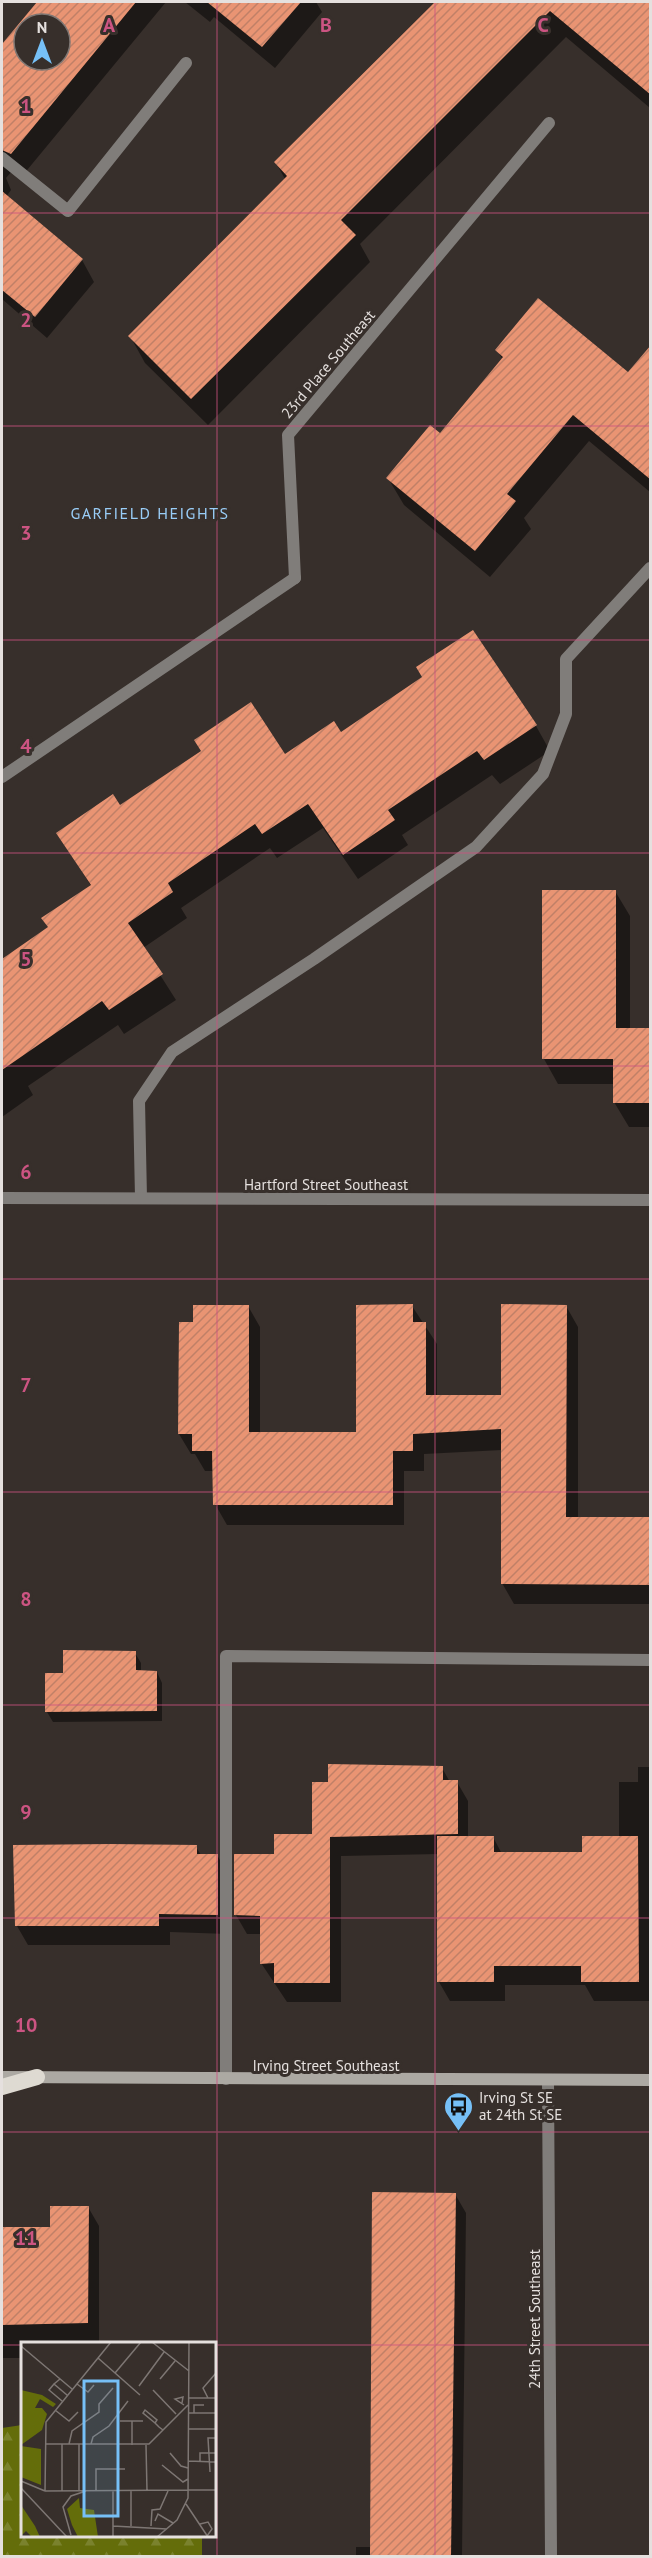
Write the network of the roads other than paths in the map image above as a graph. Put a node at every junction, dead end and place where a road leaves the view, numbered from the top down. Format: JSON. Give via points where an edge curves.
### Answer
{"nodes":[{"id":1,"x":186,"y":63,"type":"dead end"},
{"id":2,"x":549,"y":123,"type":"dead end"},
{"id":3,"x":2,"y":158,"type":"edge"},
{"id":4,"x":651,"y":568,"type":"edge"},
{"id":5,"x":2,"y":777,"type":"edge"},
{"id":6,"x":2,"y":1198,"type":"edge"},
{"id":7,"x":141,"y":1198,"type":"junction"},
{"id":8,"x":651,"y":1200,"type":"edge"},
{"id":9,"x":651,"y":1660,"type":"edge"},
{"id":10,"x":2,"y":2077,"type":"edge"},
{"id":11,"x":37,"y":2077,"type":"junction"},
{"id":12,"x":226,"y":2079,"type":"junction"},
{"id":13,"x":651,"y":2080,"type":"edge"},
{"id":14,"x":548,"y":2081,"type":"junction"},
{"id":15,"x":2,"y":2087,"type":"edge"},
{"id":16,"x":551,"y":2556,"type":"edge"}],
"edges":[{"from":1,"to":3,"type":"street","via":[[68,211]]},
{"from":2,"to":5,"type":"street","name":"23rd Place Southeast","via":[[288,435],[295,578]]},
{"from":4,"to":7,"type":"street","via":[[566,659],[566,714],[543,774],[476,847],[172,1052],[139,1101]]},
{"from":6,"to":7,"type":"street","name":"Hartford Street Southeast"},
{"from":7,"to":8,"type":"street","name":"Hartford Street Southeast"},
{"from":9,"to":12,"type":"street","via":[[226,1656]]},
{"from":10,"to":11,"type":"main road","name":"Irving Street Southeast"},
{"from":11,"to":12,"type":"main road","name":"Irving Street Southeast"},
{"from":11,"to":15,"type":"highway"},
{"from":12,"to":14,"type":"main road","name":"Irving Street Southeast"},
{"from":13,"to":14,"type":"main road","name":"Irving Street Southeast"},
{"from":14,"to":16,"type":"street","name":"24th Street Southeast"}]}
